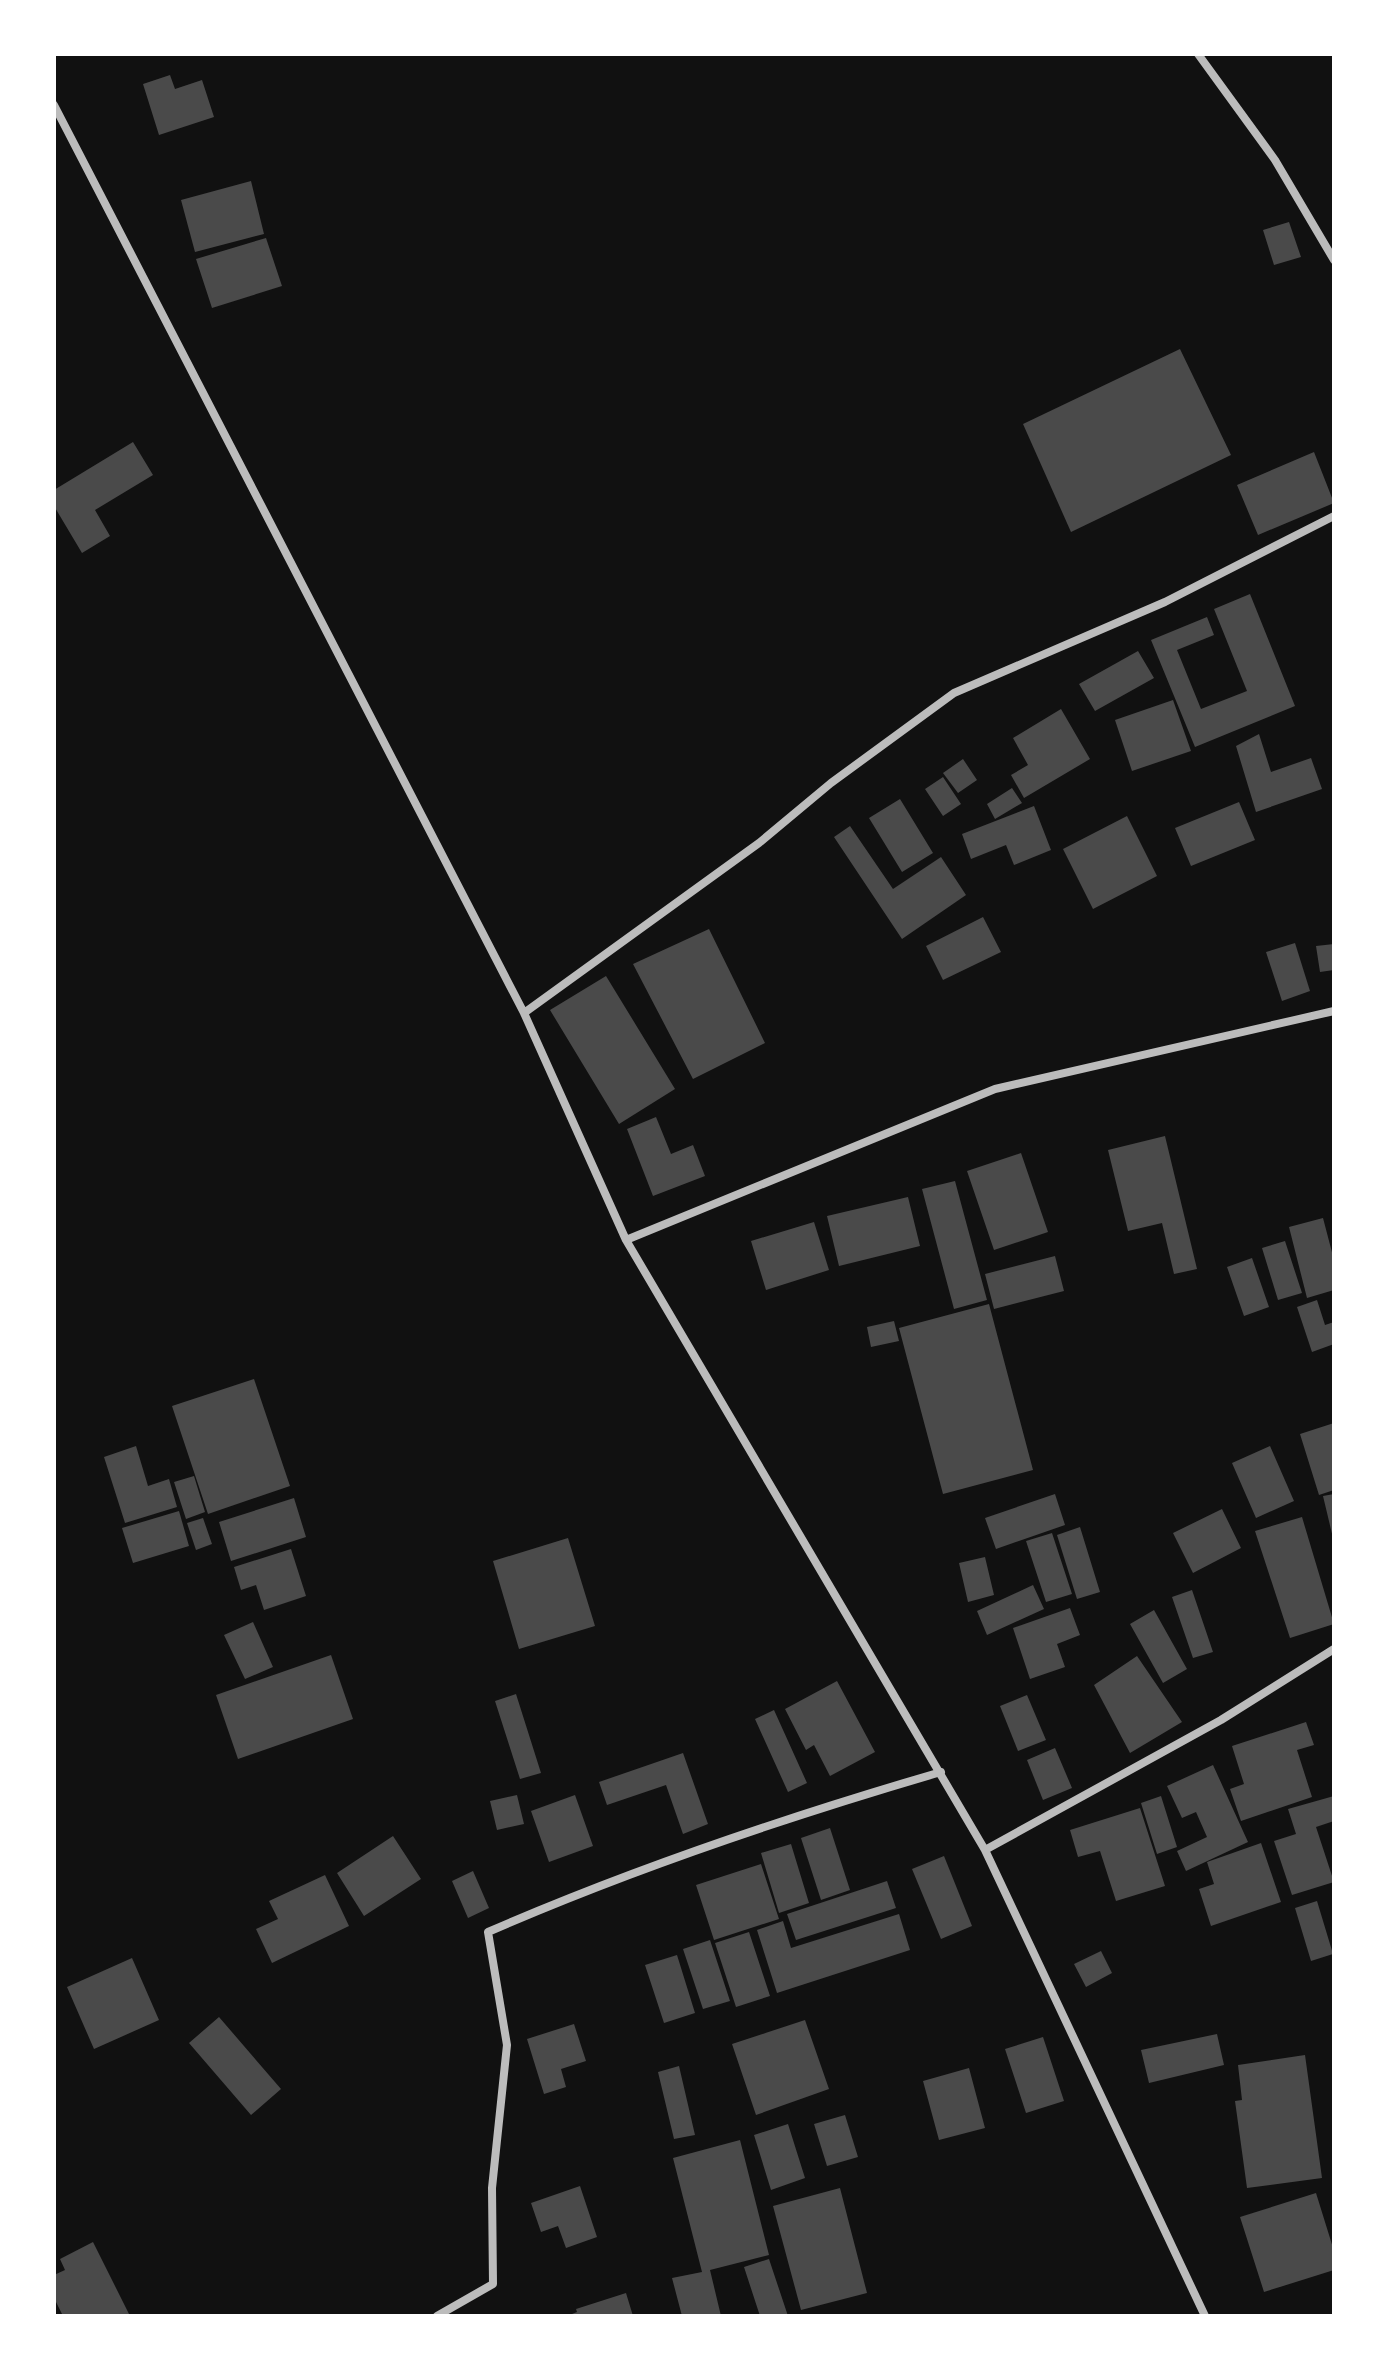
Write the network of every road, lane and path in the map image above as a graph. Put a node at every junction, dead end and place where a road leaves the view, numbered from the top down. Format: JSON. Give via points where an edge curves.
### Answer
{"nodes":[{"id":1,"x":1198,"y":54,"type":"edge"},
{"id":2,"x":54,"y":105,"type":"edge"},
{"id":3,"x":1334,"y":260,"type":"edge"},
{"id":4,"x":1334,"y":516,"type":"edge"},
{"id":5,"x":1334,"y":1011,"type":"edge"},
{"id":6,"x":524,"y":1013,"type":"junction"},
{"id":7,"x":626,"y":1240,"type":"junction"},
{"id":8,"x":1334,"y":1649,"type":"edge"},
{"id":9,"x":941,"y":1772,"type":"junction"},
{"id":10,"x":985,"y":1850,"type":"junction"},
{"id":11,"x":437,"y":2316,"type":"edge"},
{"id":12,"x":1205,"y":2316,"type":"edge"}],
"edges":[{"from":1,"to":3,"type":"street","via":[[1275,160]]},
{"from":2,"to":6,"type":"street"},
{"from":4,"to":6,"type":"street","via":[[1165,602],[954,693]]},
{"from":5,"to":7,"type":"street","via":[[995,1089]]},
{"from":6,"to":7,"type":"street"},
{"from":7,"to":9,"type":"street"},
{"from":8,"to":10,"type":"street","via":[[1221,1720]]},
{"from":9,"to":10,"type":"street"},
{"from":9,"to":11,"type":"street","via":[[767,1823],[488,1932],[507,2045],[492,2188],[493,2284]]},
{"from":10,"to":12,"type":"street"}]}
